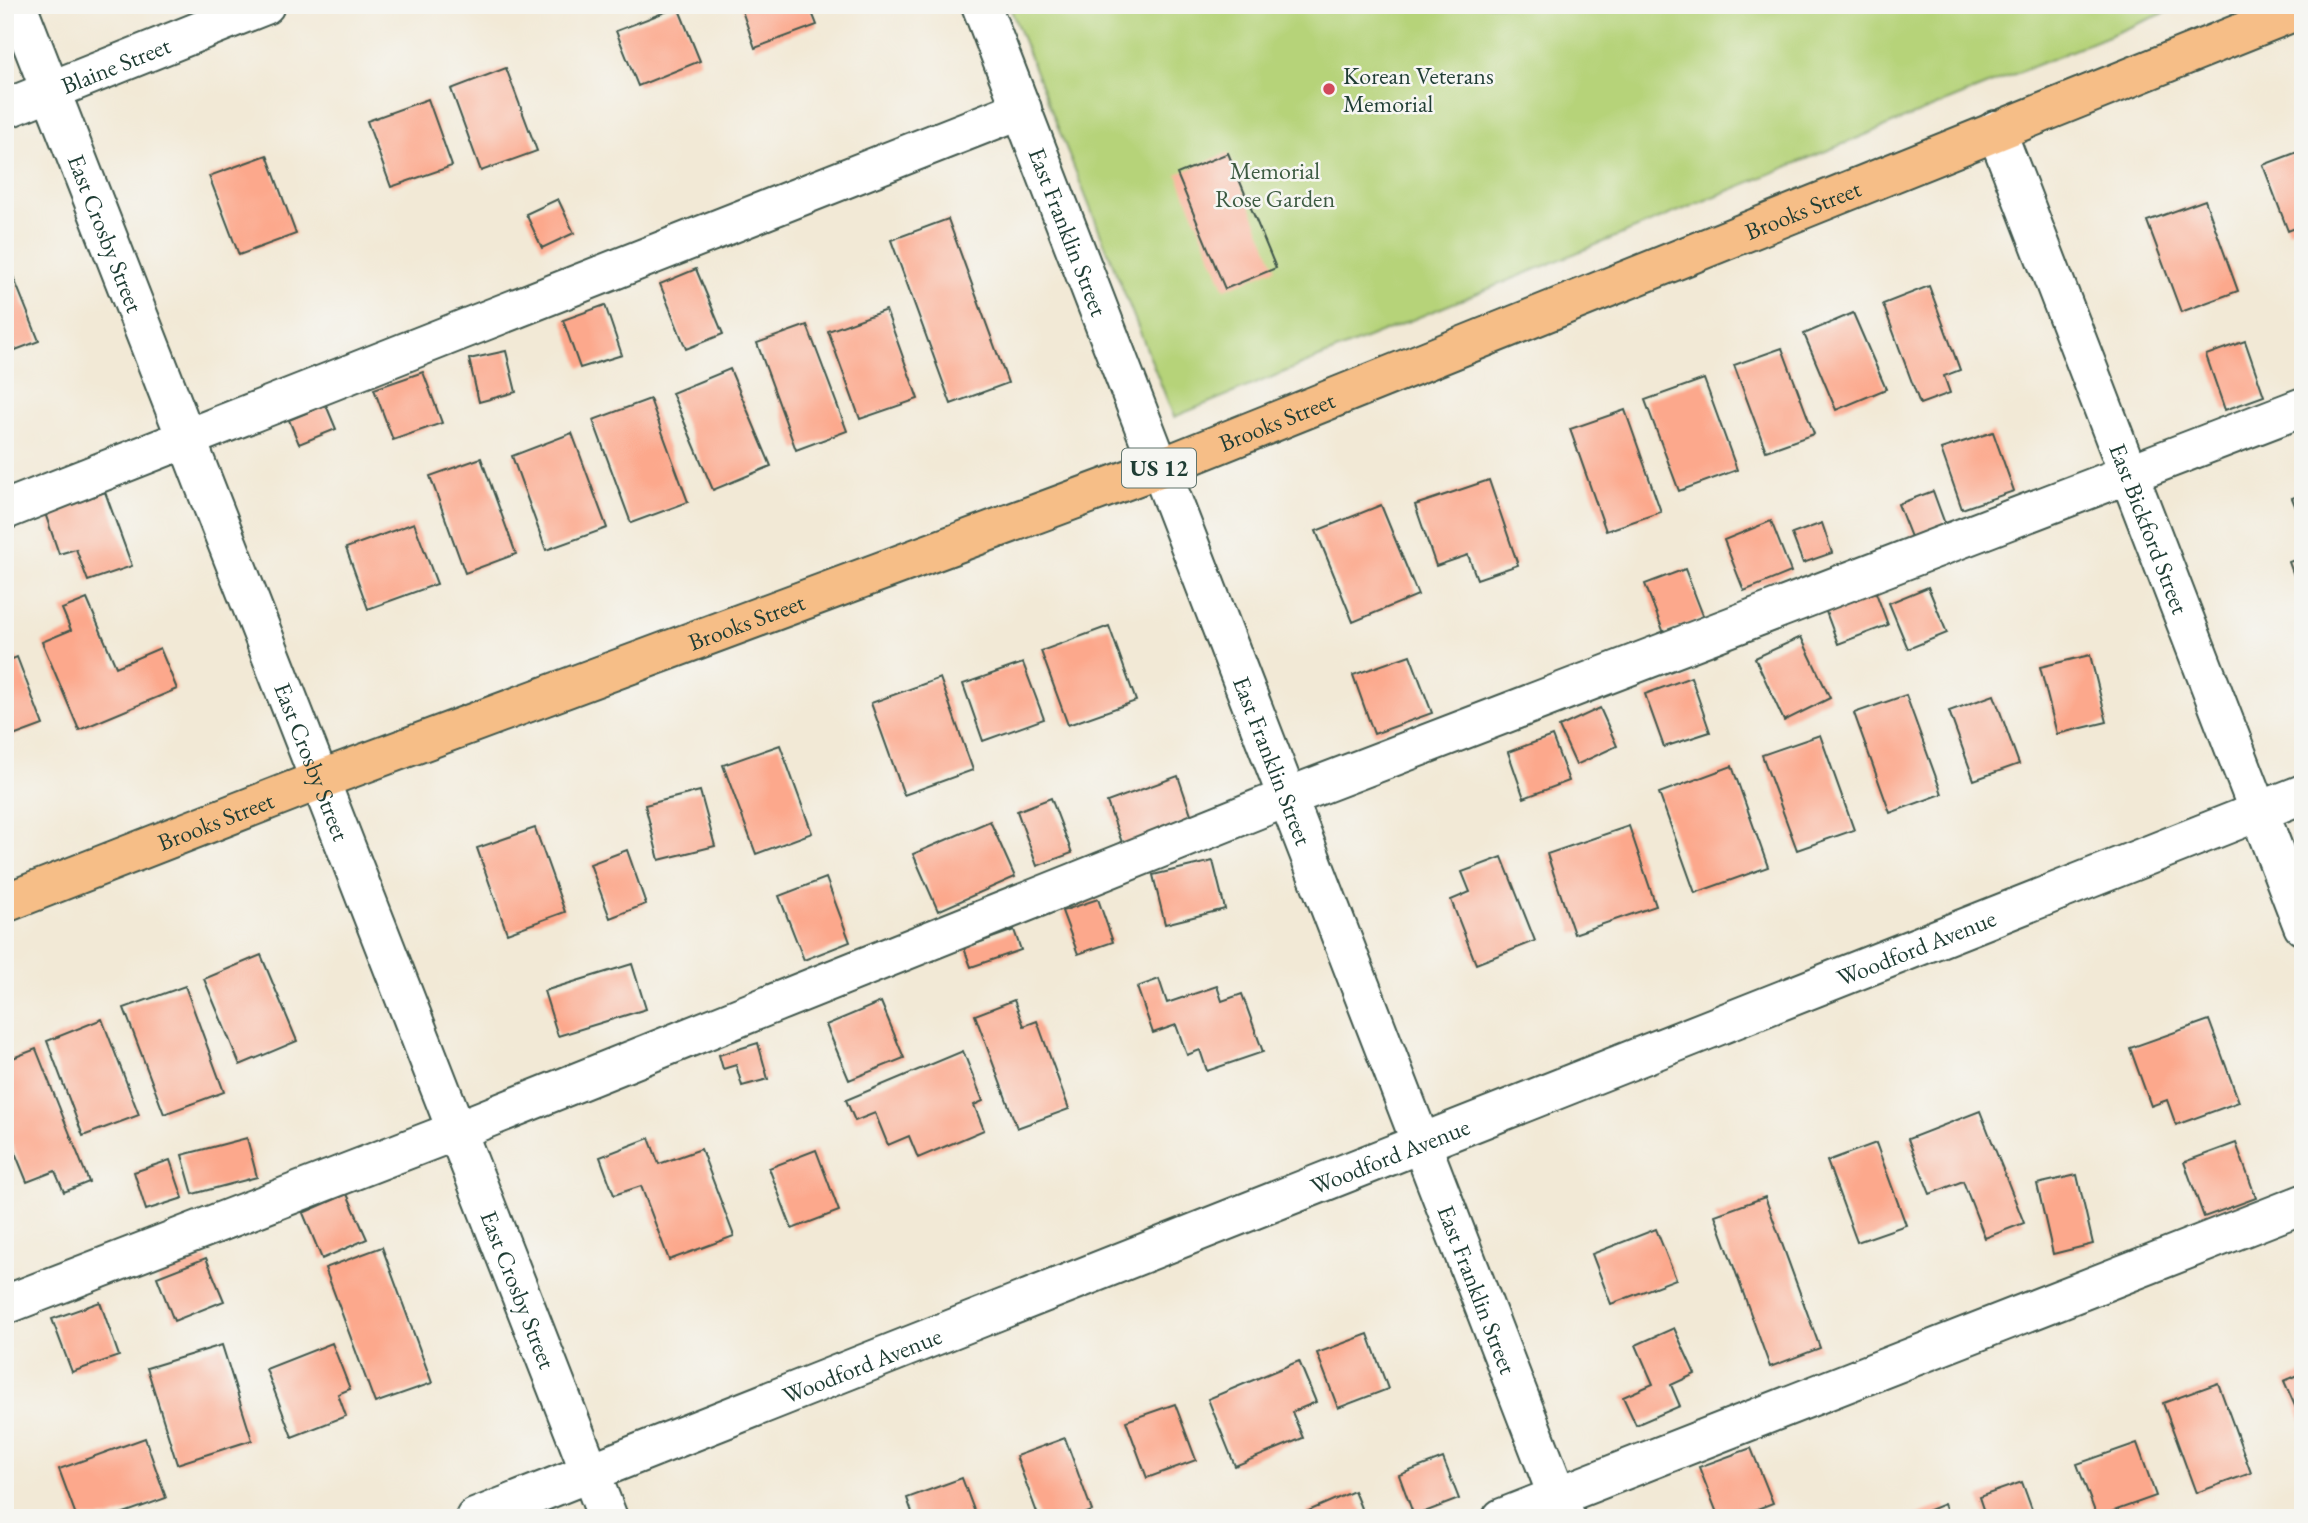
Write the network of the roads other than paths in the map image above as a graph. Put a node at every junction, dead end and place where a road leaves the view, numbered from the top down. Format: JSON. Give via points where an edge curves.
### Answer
{"nodes":[{"id":1,"x":17,"y":5,"type":"edge"},
{"id":2,"x":265,"y":5,"type":"edge"},
{"id":3,"x":981,"y":5,"type":"edge"},
{"id":4,"x":2303,"y":8,"type":"edge"},
{"id":5,"x":51,"y":92,"type":"junction"},
{"id":6,"x":5,"y":109,"type":"edge"},
{"id":7,"x":1022,"y":110,"type":"junction"},
{"id":8,"x":1996,"y":130,"type":"junction"},
{"id":9,"x":2303,"y":407,"type":"edge"},
{"id":10,"x":188,"y":439,"type":"junction"},
{"id":11,"x":1162,"y":467,"type":"junction"},
{"id":12,"x":2129,"y":476,"type":"junction"},
{"id":13,"x":5,"y":510,"type":"edge"},
{"id":14,"x":322,"y":779,"type":"junction"},
{"id":15,"x":2303,"y":794,"type":"edge"},
{"id":16,"x":1288,"y":797,"type":"junction"},
{"id":17,"x":2258,"y":811,"type":"junction"},
{"id":18,"x":5,"y":903,"type":"edge"},
{"id":19,"x":2303,"y":926,"type":"edge"},
{"id":20,"x":458,"y":1130,"type":"junction"},
{"id":21,"x":1419,"y":1143,"type":"junction"},
{"id":22,"x":2303,"y":1204,"type":"edge"},
{"id":23,"x":5,"y":1305,"type":"edge"},
{"id":24,"x":591,"y":1472,"type":"junction"},
{"id":25,"x":1562,"y":1507,"type":"edge"},
{"id":26,"x":475,"y":1518,"type":"edge"},
{"id":27,"x":608,"y":1518,"type":"edge"},
{"id":28,"x":1502,"y":1518,"type":"edge"}],
"edges":[{"from":1,"to":5,"type":"street","name":"East Crosby Street"},
{"from":2,"to":5,"type":"street","name":"Blaine Street"},
{"from":3,"to":7,"type":"street","name":"East Franklin Street"},
{"from":4,"to":8,"type":"highway","name":"Brooks Street","number":"US 12"},
{"from":5,"to":6,"type":"street","name":"Blaine Street"},
{"from":5,"to":10,"type":"street","name":"East Crosby Street"},
{"from":7,"to":10,"type":"street"},
{"from":7,"to":11,"type":"street","name":"East Franklin Street"},
{"from":8,"to":11,"type":"highway","name":"Brooks Street","number":"US 12"},
{"from":8,"to":12,"type":"street","name":"East Bickford Street"},
{"from":9,"to":12,"type":"street"},
{"from":10,"to":13,"type":"street"},
{"from":10,"to":14,"type":"street","name":"East Crosby Street"},
{"from":11,"to":14,"type":"highway","name":"Brooks Street","number":"US 12"},
{"from":11,"to":16,"type":"street","name":"East Franklin Street"},
{"from":12,"to":16,"type":"street"},
{"from":12,"to":17,"type":"street","name":"East Bickford Street"},
{"from":14,"to":18,"type":"highway","name":"Brooks Street","number":"US 12"},
{"from":14,"to":20,"type":"street","name":"East Crosby Street"},
{"from":15,"to":17,"type":"street","name":"Woodford Avenue"},
{"from":16,"to":20,"type":"street"},
{"from":16,"to":21,"type":"street","name":"East Franklin Street"},
{"from":17,"to":19,"type":"street","name":"East Bickford Street"},
{"from":17,"to":21,"type":"street","name":"Woodford Avenue"},
{"from":20,"to":23,"type":"street"},
{"from":20,"to":24,"type":"street","name":"East Crosby Street"},
{"from":21,"to":24,"type":"street","name":"Woodford Avenue"},
{"from":21,"to":25,"type":"street","name":"East Franklin Street"},
{"from":22,"to":25,"type":"street"},
{"from":24,"to":26,"type":"street","name":"Woodford Avenue"},
{"from":24,"to":27,"type":"street","name":"East Crosby Street"},
{"from":25,"to":28,"type":"street"}]}
